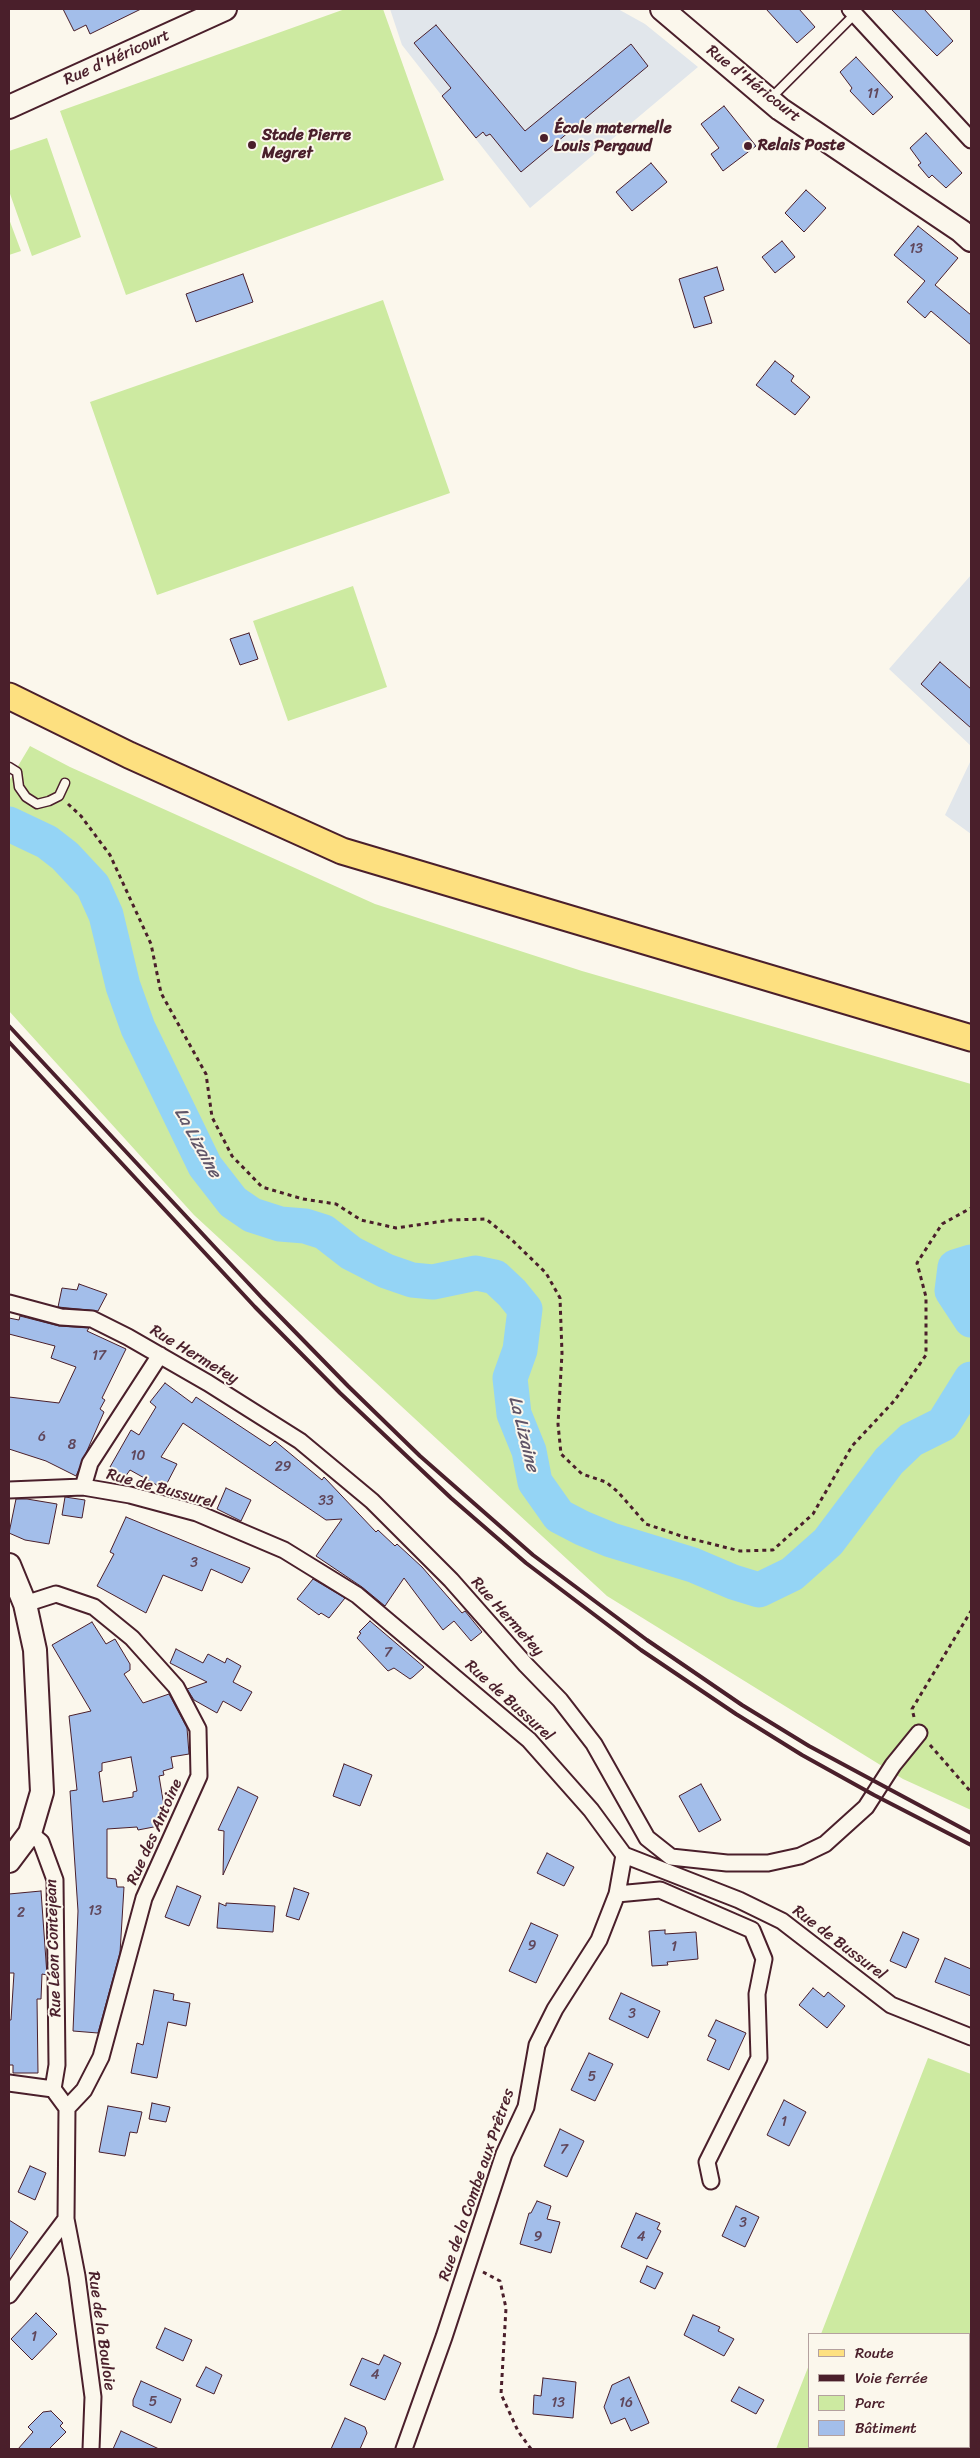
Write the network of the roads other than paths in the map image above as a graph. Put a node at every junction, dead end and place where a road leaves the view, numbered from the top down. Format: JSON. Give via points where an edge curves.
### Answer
{"nodes":[{"id":1,"x":225,"y":9,"type":"edge"},
{"id":2,"x":662,"y":9,"type":"edge"},
{"id":3,"x":852,"y":12,"type":"edge"},
{"id":4,"x":769,"y":100,"type":"junction"},
{"id":5,"x":9,"y":107,"type":"edge"},
{"id":6,"x":971,"y":140,"type":"edge"},
{"id":7,"x":968,"y":230,"type":"edge"},
{"id":8,"x":9,"y":696,"type":"edge"},
{"id":9,"x":9,"y":767,"type":"edge"},
{"id":10,"x":65,"y":783,"type":"dead end"},
{"id":11,"x":971,"y":1038,"type":"edge"},
{"id":12,"x":9,"y":1303,"type":"edge"},
{"id":13,"x":160,"y":1355,"type":"junction"},
{"id":14,"x":83,"y":1487,"type":"junction"},
{"id":15,"x":9,"y":1490,"type":"edge"},
{"id":16,"x":9,"y":1565,"type":"edge"},
{"id":17,"x":25,"y":1604,"type":"junction"},
{"id":18,"x":919,"y":1733,"type":"road end"},
{"id":19,"x":30,"y":1833,"type":"junction"},
{"id":20,"x":624,"y":1855,"type":"junction"},
{"id":21,"x":9,"y":1860,"type":"edge"},
{"id":22,"x":616,"y":1894,"type":"junction"},
{"id":23,"x":971,"y":2037,"type":"edge"},
{"id":24,"x":9,"y":2083,"type":"edge"},
{"id":25,"x":53,"y":2089,"type":"junction"},
{"id":26,"x":67,"y":2108,"type":"junction"},
{"id":27,"x":711,"y":2181,"type":"dead end"},
{"id":28,"x":66,"y":2219,"type":"junction"},
{"id":29,"x":9,"y":2295,"type":"edge"},
{"id":30,"x":91,"y":2449,"type":"edge"},
{"id":31,"x":404,"y":2449,"type":"edge"}],
"edges":[{"from":1,"to":5,"type":"street","name":"Rue d'Héricourt"},
{"from":2,"to":4,"type":"street","name":"Rue d'Héricourt"},
{"from":3,"to":4,"type":"lane"},
{"from":3,"to":6,"type":"street"},
{"from":4,"to":7,"type":"street","name":"Rue d'Héricourt"},
{"from":8,"to":11,"type":"main road","via":[[129,755],[342,850]]},
{"from":9,"to":10,"type":"lane","via":[[17,772],[19,787],[26,797],[37,804],[59,796]]},
{"from":12,"to":13,"type":"street","name":"Rue Hermetey","via":[[61,1317],[92,1319]]},
{"from":13,"to":14,"type":"street","via":[[90,1464]]},
{"from":13,"to":18,"type":"street","name":"Rue Hermetey","via":[[300,1441],[372,1500],[451,1580],[560,1700],[594,1744],[647,1838],[671,1857],[727,1863],[768,1863],[800,1856],[825,1844],[866,1807],[893,1765]]},
{"from":14,"to":15,"type":"street","name":"Rue de Bussurel"},
{"from":14,"to":20,"type":"street","name":"Rue de Bussurel","via":[[130,1495],[197,1513],[284,1550],[357,1595],[529,1740],[591,1810]]},
{"from":16,"to":17,"type":"street"},
{"from":17,"to":19,"type":"street","via":[[35,1650],[42,1792]]},
{"from":17,"to":26,"type":"street","name":"Rue des Antoine","via":[[56,1594],[94,1607],[132,1638],[176,1687],[198,1729],[200,1776],[144,1898],[101,2057],[84,2090]]},
{"from":19,"to":21,"type":"street"},
{"from":19,"to":25,"type":"street","name":"Rue Léon Contejean","via":[[41,1842],[55,1880],[57,2065]]},
{"from":20,"to":22,"type":"street","name":"Rue de la Combe aux Prêtres"},
{"from":20,"to":23,"type":"street","name":"Rue de Bussurel","via":[[739,1900],[782,1921],[892,2005]]},
{"from":22,"to":27,"type":"street","via":[[660,1890],[752,1930],[764,1959],[757,1994],[758,2058],[707,2162]]},
{"from":22,"to":31,"type":"street","name":"Rue de la Combe aux Prêtres","via":[[599,1940],[537,2044],[526,2107],[504,2154]]},
{"from":24,"to":25,"type":"street"},
{"from":25,"to":26,"type":"street"},
{"from":26,"to":28,"type":"street"},
{"from":28,"to":29,"type":"street"},
{"from":28,"to":30,"type":"street","name":"Rue de la Bouloie","via":[[93,2397]]}]}
